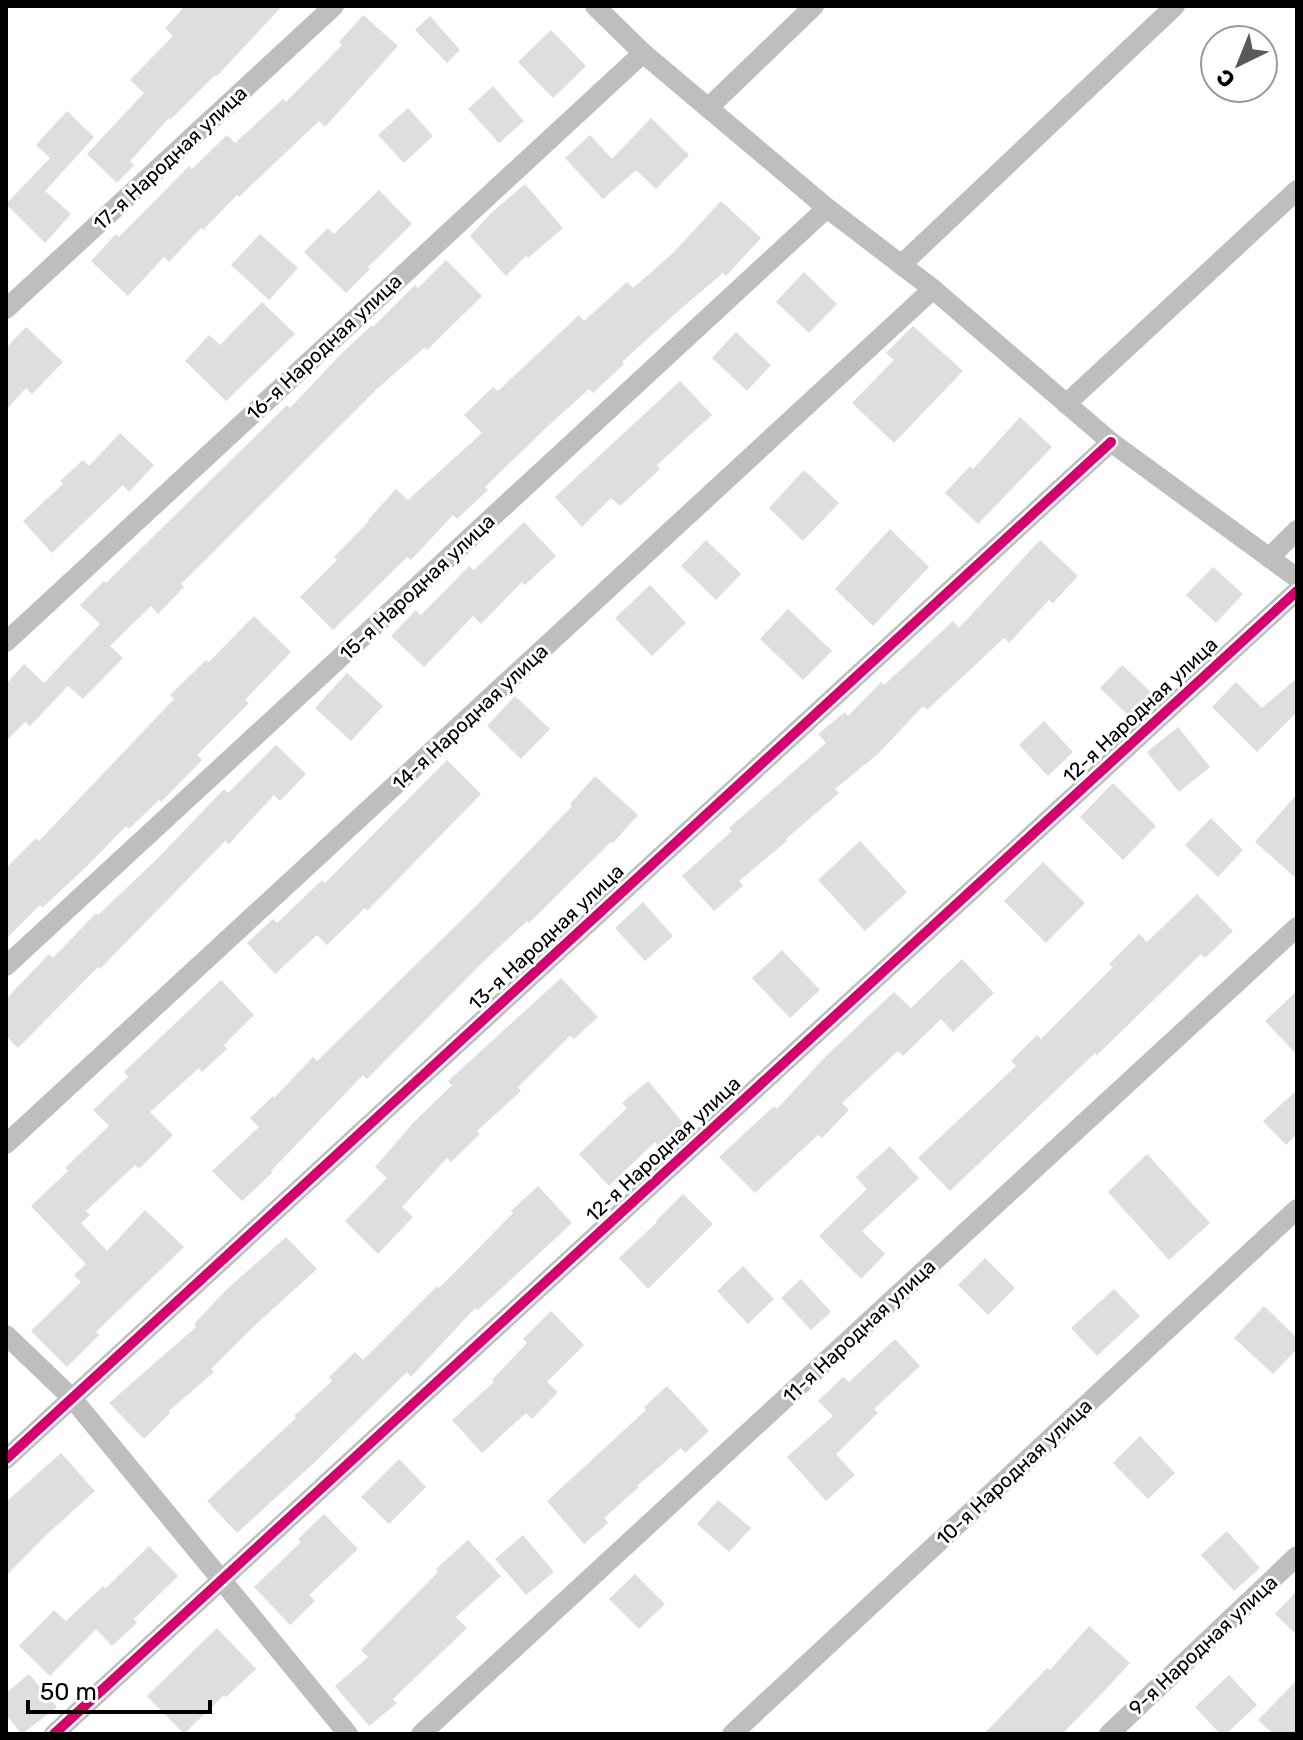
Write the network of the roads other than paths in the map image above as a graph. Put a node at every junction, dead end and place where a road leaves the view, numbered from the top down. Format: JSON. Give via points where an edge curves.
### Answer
{"nodes":[{"id":1,"x":334,"y":6,"type":"edge"},
{"id":2,"x":595,"y":6,"type":"edge"},
{"id":3,"x":814,"y":6,"type":"edge"},
{"id":4,"x":1175,"y":6,"type":"edge"},
{"id":5,"x":643,"y":53,"type":"junction"},
{"id":6,"x":708,"y":108,"type":"junction"},
{"id":7,"x":1297,"y":190,"type":"edge"},
{"id":8,"x":827,"y":208,"type":"junction"},
{"id":9,"x":901,"y":265,"type":"junction"},
{"id":10,"x":933,"y":289,"type":"junction"},
{"id":11,"x":6,"y":309,"type":"edge"},
{"id":12,"x":1066,"y":404,"type":"junction"},
{"id":13,"x":1111,"y":442,"type":"junction"},
{"id":14,"x":1297,"y":530,"type":"edge"},
{"id":15,"x":1269,"y":558,"type":"junction"},
{"id":16,"x":1297,"y":578,"type":"edge"},
{"id":17,"x":1297,"y":591,"type":"edge"},
{"id":18,"x":6,"y":642,"type":"edge"},
{"id":19,"x":1297,"y":927,"type":"edge"},
{"id":20,"x":6,"y":966,"type":"edge"},
{"id":21,"x":6,"y":1144,"type":"edge"},
{"id":22,"x":1297,"y":1209,"type":"edge"},
{"id":23,"x":6,"y":1335,"type":"edge"},
{"id":24,"x":72,"y":1398,"type":"junction"},
{"id":25,"x":6,"y":1459,"type":"edge"},
{"id":26,"x":1297,"y":1556,"type":"edge"},
{"id":27,"x":221,"y":1580,"type":"junction"},
{"id":28,"x":54,"y":1734,"type":"edge"},
{"id":29,"x":348,"y":1734,"type":"edge"},
{"id":30,"x":421,"y":1734,"type":"edge"},
{"id":31,"x":732,"y":1734,"type":"edge"},
{"id":32,"x":1109,"y":1734,"type":"edge"}],
"edges":[{"from":1,"to":11,"type":"street","name":"17-я Народная улица"},
{"from":2,"to":5,"type":"street"},
{"from":3,"to":6,"type":"street"},
{"from":4,"to":9,"type":"street"},
{"from":5,"to":6,"type":"street"},
{"from":5,"to":18,"type":"street","name":"16-я Народная улица"},
{"from":6,"to":8,"type":"street"},
{"from":7,"to":12,"type":"street"},
{"from":8,"to":9,"type":"street"},
{"from":8,"to":20,"type":"street","name":"15-я Народная улица"},
{"from":9,"to":10,"type":"street"},
{"from":10,"to":12,"type":"street"},
{"from":10,"to":21,"type":"street","name":"14-я Народная улица"},
{"from":12,"to":13,"type":"street"},
{"from":13,"to":15,"type":"street"},
{"from":13,"to":24,"type":"street","name":"13-я Народная улица"},
{"from":14,"to":15,"type":"street"},
{"from":15,"to":16,"type":"street"},
{"from":17,"to":27,"type":"street","name":"12-я Народная улица"},
{"from":19,"to":30,"type":"street","name":"11-я Народная улица"},
{"from":22,"to":31,"type":"street","name":"10-я Народная улица"},
{"from":23,"to":24,"type":"street"},
{"from":24,"to":25,"type":"street","name":"13-я Народная улица"},
{"from":24,"to":27,"type":"street"},
{"from":26,"to":32,"type":"street","name":"9-я Народная улица"},
{"from":27,"to":28,"type":"street","name":"12-я Народная улица"},
{"from":27,"to":29,"type":"street"}]}
